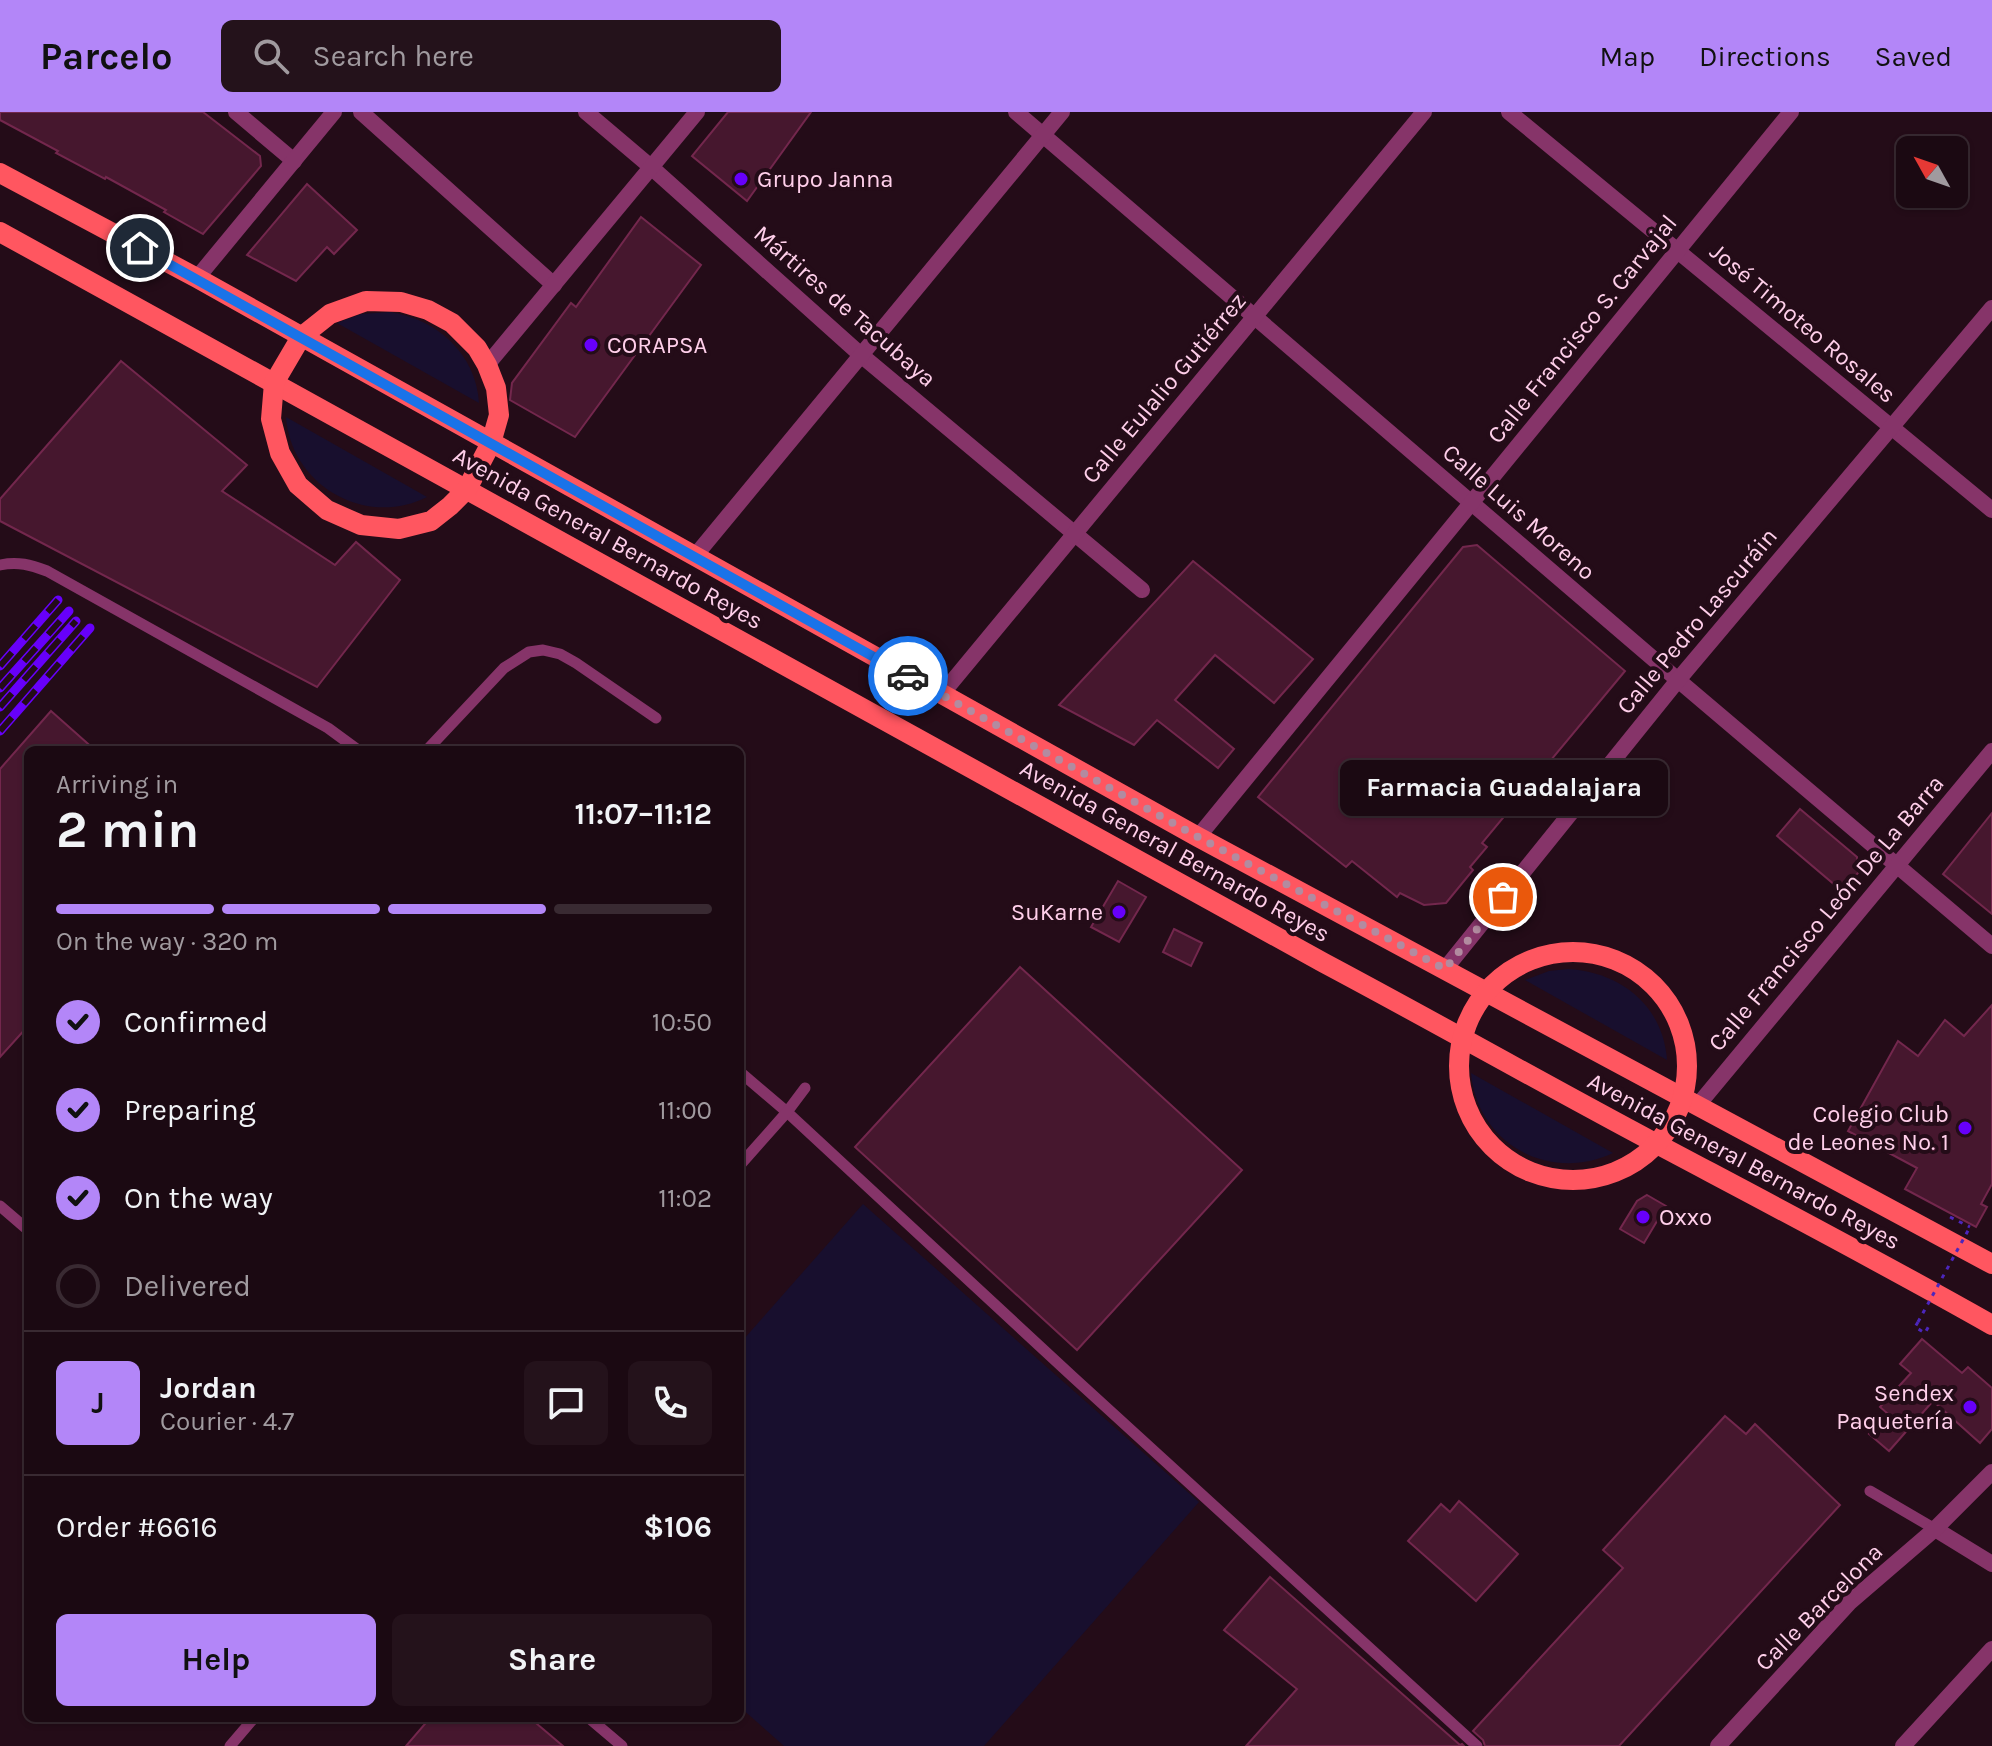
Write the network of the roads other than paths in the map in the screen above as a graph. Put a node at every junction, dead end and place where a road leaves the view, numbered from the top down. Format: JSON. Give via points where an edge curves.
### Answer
{"nodes":[{"id":1,"x":236,"y":112,"type":"edge"},
{"id":2,"x":334,"y":112,"type":"edge"},
{"id":3,"x":361,"y":112,"type":"edge"},
{"id":4,"x":586,"y":112,"type":"edge"},
{"id":5,"x":697,"y":112,"type":"edge"},
{"id":6,"x":1016,"y":112,"type":"edge"},
{"id":7,"x":1062,"y":112,"type":"edge"},
{"id":8,"x":1424,"y":112,"type":"edge"},
{"id":9,"x":1509,"y":112,"type":"edge"},
{"id":10,"x":1791,"y":112,"type":"edge"},
{"id":11,"x":1043,"y":135,"type":"junction"},
{"id":12,"x":294,"y":161,"type":"junction"},
{"id":13,"x":651,"y":167,"type":"junction"},
{"id":14,"x":0,"y":173,"type":"edge"},
{"id":15,"x":0,"y":232,"type":"edge"},
{"id":16,"x":1678,"y":251,"type":"junction"},
{"id":17,"x":197,"y":278,"type":"junction"},
{"id":18,"x":554,"y":285,"type":"junction"},
{"id":19,"x":1992,"y":308,"type":"edge"},
{"id":20,"x":1255,"y":316,"type":"junction"},
{"id":21,"x":301,"y":337,"type":"junction"},
{"id":22,"x":861,"y":355,"type":"junction"},
{"id":23,"x":487,"y":365,"type":"junction"},
{"id":24,"x":274,"y":383,"type":"junction"},
{"id":25,"x":1891,"y":427,"type":"junction"},
{"id":26,"x":491,"y":443,"type":"junction"},
{"id":27,"x":467,"y":489,"type":"junction"},
{"id":28,"x":1472,"y":502,"type":"junction"},
{"id":29,"x":1992,"y":510,"type":"edge"},
{"id":30,"x":1075,"y":534,"type":"junction"},
{"id":31,"x":695,"y":556,"type":"junction"},
{"id":32,"x":0,"y":565,"type":"edge"},
{"id":33,"x":1142,"y":590,"type":"dead end"},
{"id":34,"x":1678,"y":680,"type":"junction"},
{"id":35,"x":941,"y":695,"type":"junction"},
{"id":36,"x":656,"y":718,"type":"dead end"},
{"id":37,"x":353,"y":746,"type":"edge"},
{"id":38,"x":431,"y":746,"type":"edge"},
{"id":39,"x":1992,"y":751,"type":"edge"},
{"id":40,"x":1198,"y":837,"type":"junction"},
{"id":41,"x":1897,"y":866,"type":"junction"},
{"id":42,"x":1992,"y":946,"type":"edge"},
{"id":43,"x":1445,"y":969,"type":"junction"},
{"id":44,"x":1487,"y":992,"type":"junction"},
{"id":45,"x":1462,"y":1037,"type":"junction"},
{"id":46,"x":744,"y":1075,"type":"edge"},
{"id":47,"x":805,"y":1088,"type":"dead end"},
{"id":48,"x":1691,"y":1102,"type":"junction"},
{"id":49,"x":787,"y":1112,"type":"junction"},
{"id":50,"x":1656,"y":1144,"type":"junction"},
{"id":51,"x":744,"y":1160,"type":"edge"},
{"id":52,"x":0,"y":1206,"type":"edge"},
{"id":53,"x":24,"y":1227,"type":"edge"},
{"id":54,"x":1992,"y":1264,"type":"edge"},
{"id":55,"x":1992,"y":1325,"type":"edge"},
{"id":56,"x":1985,"y":1474,"type":"edge"},
{"id":57,"x":1870,"y":1491,"type":"dead end"},
{"id":58,"x":1935,"y":1529,"type":"junction"},
{"id":59,"x":1992,"y":1564,"type":"edge"},
{"id":60,"x":1992,"y":1649,"type":"edge"},
{"id":61,"x":251,"y":1722,"type":"edge"},
{"id":62,"x":594,"y":1722,"type":"edge"},
{"id":63,"x":1914,"y":1742,"type":"edge"},
{"id":64,"x":230,"y":1746,"type":"edge"},
{"id":65,"x":622,"y":1746,"type":"edge"},
{"id":66,"x":1477,"y":1746,"type":"edge"},
{"id":67,"x":1718,"y":1746,"type":"edge"}],
"edges":[{"from":1,"to":12,"type":"street"},
{"from":2,"to":12,"type":"street"},
{"from":3,"to":18,"type":"street"},
{"from":4,"to":13,"type":"street","name":"Mártires de Tacubaya"},
{"from":5,"to":13,"type":"street"},
{"from":6,"to":11,"type":"street","name":"Calle Luis Moreno"},
{"from":7,"to":11,"type":"street"},
{"from":8,"to":20,"type":"street","name":"Calle Eulalio Gutiérrez"},
{"from":9,"to":16,"type":"street","name":"José Timoteo Rosales"},
{"from":10,"to":16,"type":"street","name":"Calle Francisco S. Carvajal"},
{"from":11,"to":20,"type":"street","name":"Calle Luis Moreno"},
{"from":11,"to":22,"type":"street"},
{"from":12,"to":17,"type":"street"},
{"from":13,"to":18,"type":"street"},
{"from":13,"to":22,"type":"street","name":"Mártires de Tacubaya"},
{"from":14,"to":17,"type":"main road","name":"Avenida General Bernardo Reyes"},
{"from":15,"to":24,"type":"main road","name":"Avenida General Bernardo Reyes"},
{"from":16,"to":25,"type":"street","name":"José Timoteo Rosales"},
{"from":16,"to":28,"type":"street","name":"Calle Francisco S. Carvajal"},
{"from":17,"to":21,"type":"main road","name":"Avenida General Bernardo Reyes"},
{"from":18,"to":23,"type":"street"},
{"from":19,"to":25,"type":"street","name":"Calle Pedro Lascuráin"},
{"from":20,"to":28,"type":"street","name":"Calle Luis Moreno"},
{"from":20,"to":30,"type":"street","name":"Calle Eulalio Gutiérrez"},
{"from":21,"to":23,"type":"main road","via":[[330,314],[366,301],[401,302],[452,323]]},
{"from":21,"to":24,"type":"main road"},
{"from":21,"to":26,"type":"main road","name":"Avenida General Bernardo Reyes"},
{"from":22,"to":30,"type":"street","name":"Mártires de Tacubaya"},
{"from":22,"to":31,"type":"street"},
{"from":23,"to":26,"type":"main road","via":[[499,415]]},
{"from":24,"to":27,"type":"main road","name":"Avenida General Bernardo Reyes"},
{"from":24,"to":27,"type":"main road","via":[[271,419],[280,453],[298,485],[327,510],[361,525],[399,529],[431,521]]},
{"from":25,"to":29,"type":"street","name":"José Timoteo Rosales"},
{"from":25,"to":34,"type":"street","name":"Calle Pedro Lascuráin"},
{"from":26,"to":27,"type":"main road"},
{"from":26,"to":31,"type":"main road","name":"Avenida General Bernardo Reyes"},
{"from":27,"to":45,"type":"main road","name":"Avenida General Bernardo Reyes"},
{"from":28,"to":34,"type":"street","name":"Calle Luis Moreno"},
{"from":28,"to":40,"type":"street","name":"Calle Francisco S. Carvajal"},
{"from":30,"to":33,"type":"street","name":"Mártires de Tacubaya"},
{"from":30,"to":35,"type":"street","name":"Calle Eulalio Gutiérrez"},
{"from":31,"to":35,"type":"main road","name":"Avenida General Bernardo Reyes"},
{"from":32,"to":37,"type":"lane","via":[[28,564],[47,571]]},
{"from":34,"to":41,"type":"street","name":"Calle Luis Moreno"},
{"from":34,"to":43,"type":"street","name":"Calle Pedro Lascuráin"},
{"from":35,"to":40,"type":"main road","name":"Avenida General Bernardo Reyes"},
{"from":36,"to":38,"type":"lane","via":[[576,663],[543,650],[529,652],[504,668]]},
{"from":39,"to":41,"type":"street","name":"Calle Francisco León De La Barra"},
{"from":40,"to":43,"type":"main road","name":"Avenida General Bernardo Reyes"},
{"from":41,"to":42,"type":"street","name":"Calle Luis Moreno"},
{"from":41,"to":48,"type":"street","name":"Calle Francisco León De La Barra"},
{"from":43,"to":44,"type":"main road","name":"Avenida General Bernardo Reyes"},
{"from":44,"to":45,"type":"main road"},
{"from":44,"to":48,"type":"main road","name":"Avenida General Bernardo Reyes"},
{"from":44,"to":48,"type":"main road","via":[[1511,970],[1559,953],[1615,960],[1639,973],[1673,1011],[1682,1032]]},
{"from":45,"to":50,"type":"main road","name":"Avenida General Bernardo Reyes"},
{"from":45,"to":50,"type":"main road","via":[[1459,1080],[1466,1107],[1488,1144],[1518,1167],[1563,1180],[1596,1178],[1632,1163]]},
{"from":46,"to":49,"type":"lane"},
{"from":47,"to":49,"type":"lane"},
{"from":48,"to":50,"type":"main road"},
{"from":48,"to":54,"type":"main road","name":"Avenida General Bernardo Reyes"},
{"from":49,"to":51,"type":"lane"},
{"from":49,"to":66,"type":"lane"},
{"from":50,"to":55,"type":"main road","name":"Avenida General Bernardo Reyes"},
{"from":52,"to":53,"type":"lane"},
{"from":56,"to":58,"type":"street","name":"Calle Barcelona"},
{"from":57,"to":58,"type":"lane"},
{"from":58,"to":59,"type":"street"},
{"from":58,"to":67,"type":"street","name":"Calle Barcelona","via":[[1849,1603]]},
{"from":60,"to":63,"type":"street"},
{"from":61,"to":64,"type":"lane"},
{"from":62,"to":65,"type":"lane"}]}
